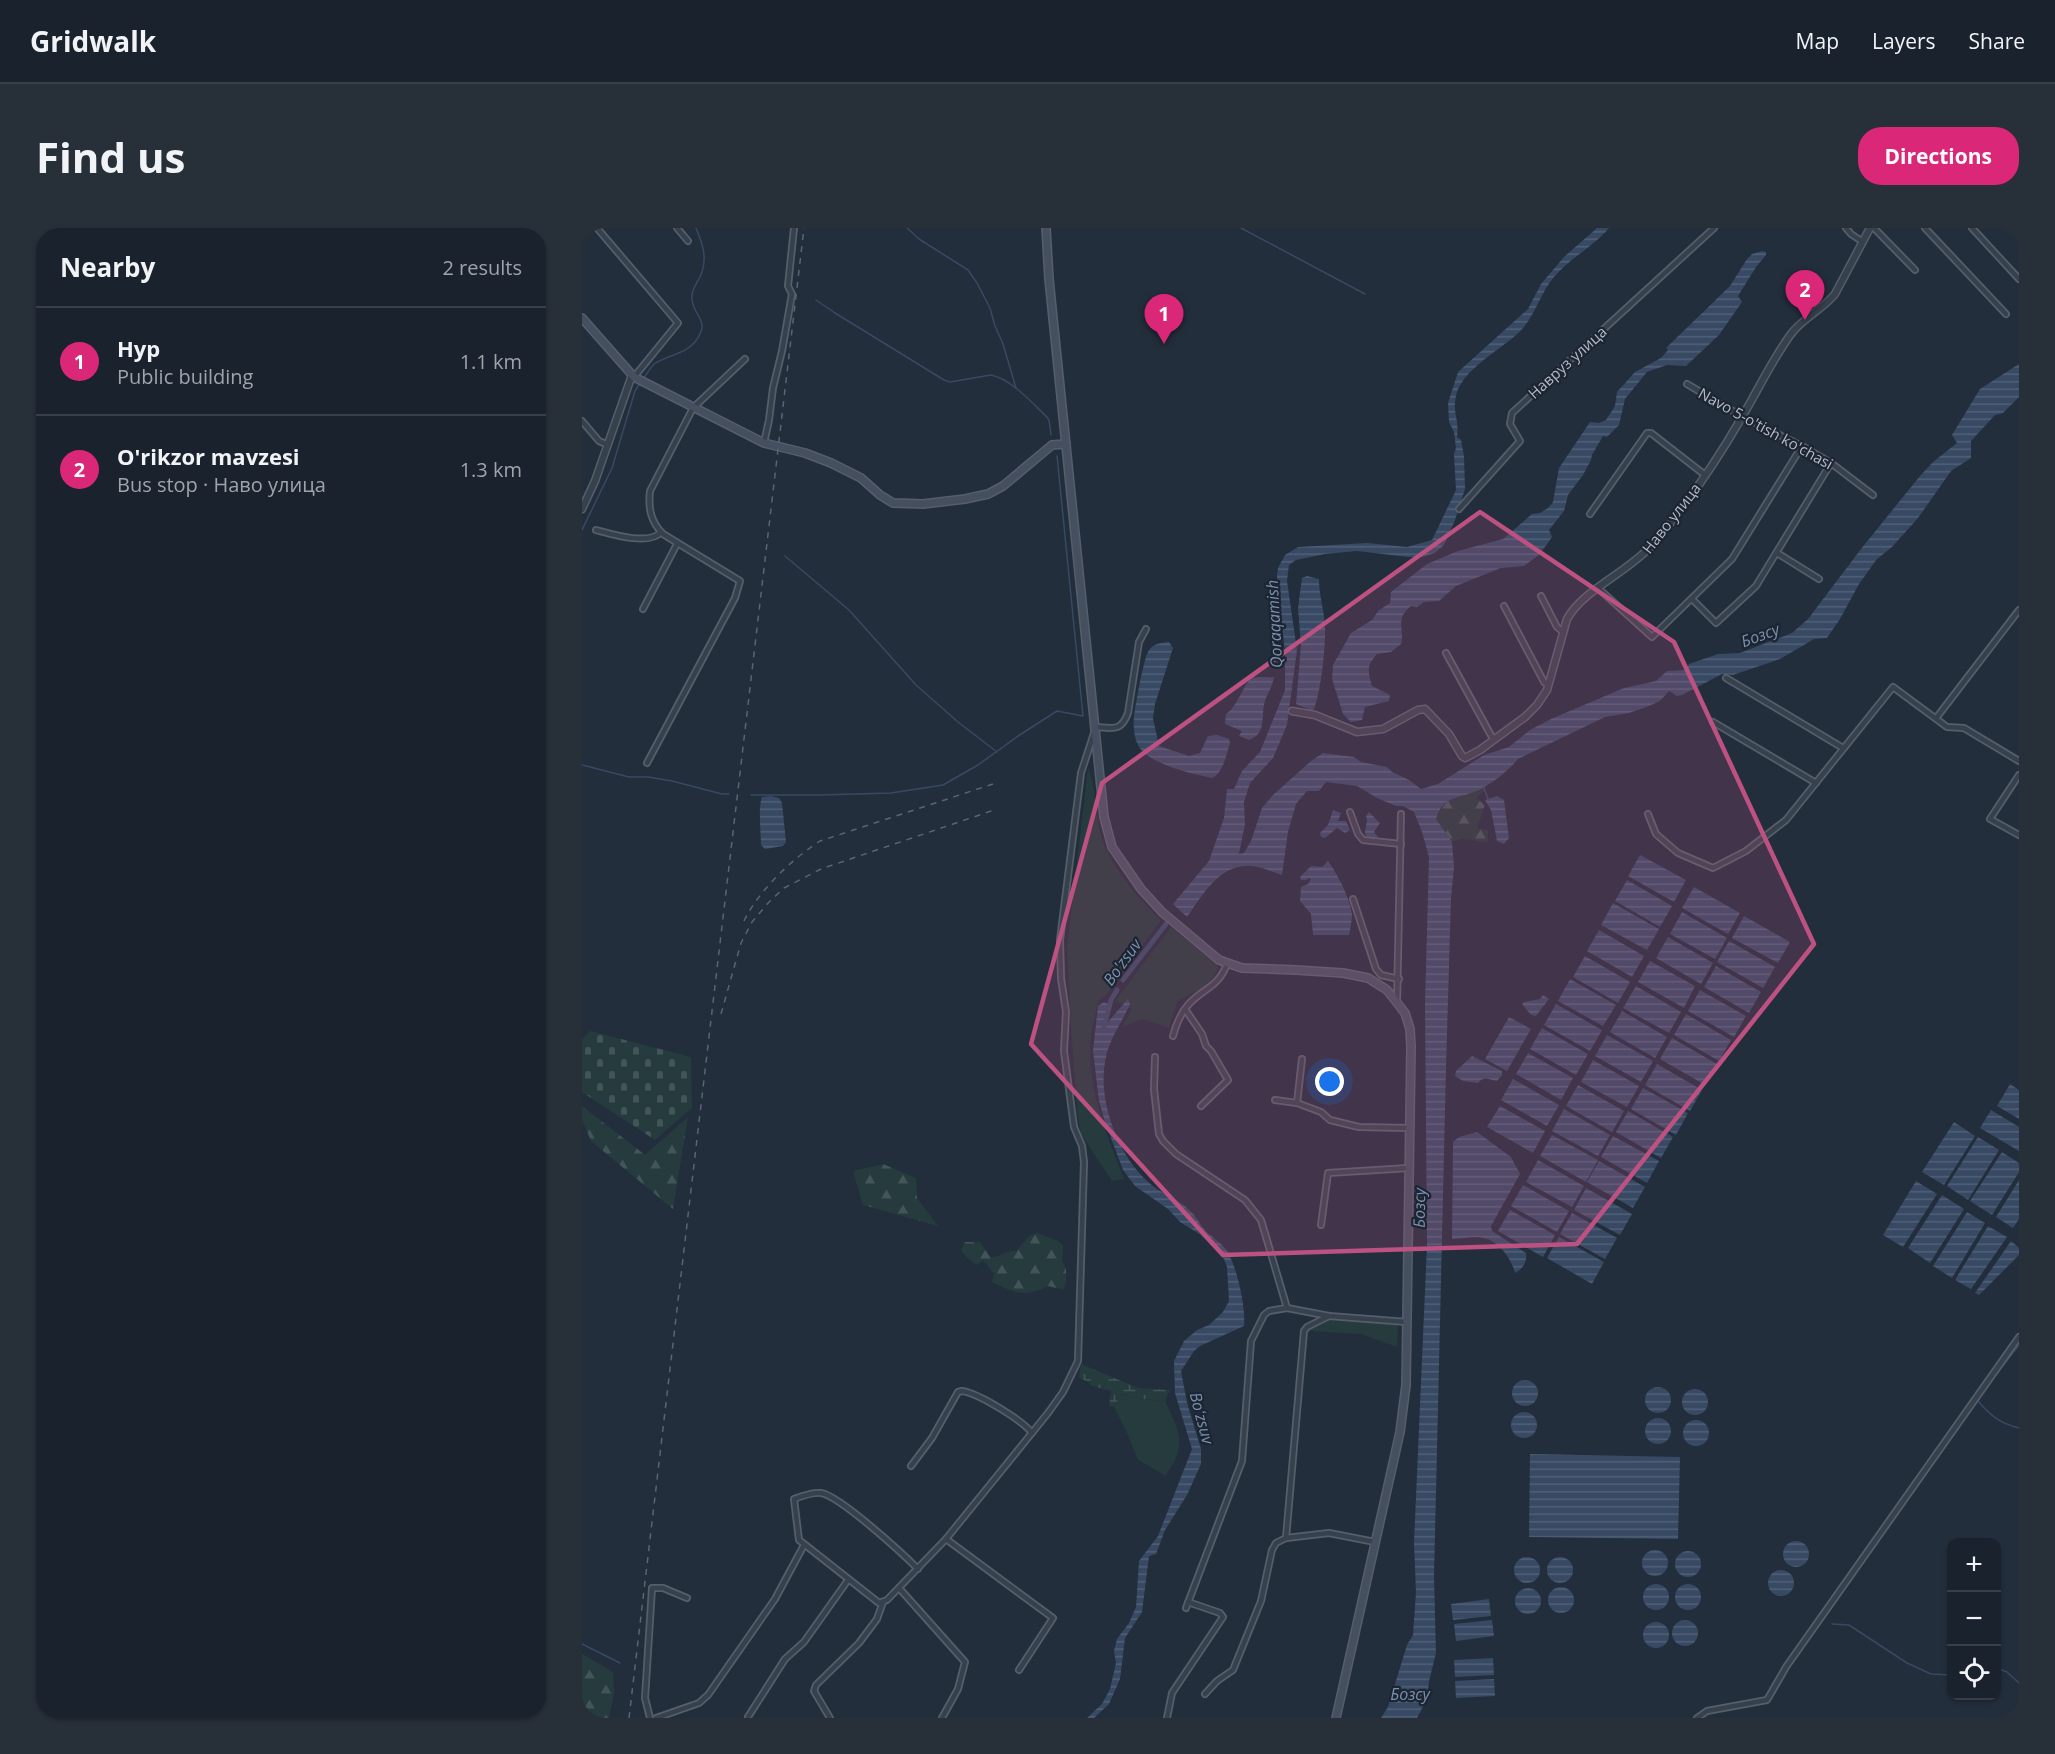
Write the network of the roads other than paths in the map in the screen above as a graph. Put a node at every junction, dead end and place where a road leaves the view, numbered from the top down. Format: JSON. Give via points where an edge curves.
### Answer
{"nodes":[{"id":1,"x":597,"y":228,"type":"edge"},
{"id":2,"x":677,"y":228,"type":"edge"},
{"id":3,"x":794,"y":228,"type":"edge"},
{"id":4,"x":1046,"y":228,"type":"edge"},
{"id":5,"x":1714,"y":228,"type":"edge"},
{"id":6,"x":1846,"y":228,"type":"edge"},
{"id":7,"x":1872,"y":228,"type":"edge"},
{"id":8,"x":1925,"y":228,"type":"edge"},
{"id":9,"x":1972,"y":228,"type":"edge"},
{"id":10,"x":688,"y":241,"type":"dead end"},
{"id":11,"x":1863,"y":242,"type":"junction"},
{"id":12,"x":1915,"y":270,"type":"dead end"},
{"id":13,"x":2019,"y":279,"type":"edge"},
{"id":14,"x":2006,"y":314,"type":"dead end"},
{"id":15,"x":582,"y":318,"type":"edge"},
{"id":16,"x":745,"y":359,"type":"dead end"},
{"id":17,"x":633,"y":376,"type":"junction"},
{"id":18,"x":1687,"y":384,"type":"dead end"},
{"id":19,"x":693,"y":408,"type":"junction"},
{"id":20,"x":1743,"y":417,"type":"junction"},
{"id":21,"x":582,"y":421,"type":"edge"},
{"id":22,"x":1065,"y":431,"type":"junction"},
{"id":23,"x":764,"y":443,"type":"junction"},
{"id":24,"x":1066,"y":444,"type":"junction"},
{"id":25,"x":608,"y":445,"type":"junction"},
{"id":26,"x":1052,"y":445,"type":"junction"},
{"id":27,"x":1802,"y":446,"type":"junction"},
{"id":28,"x":1831,"y":463,"type":"junction"},
{"id":29,"x":1705,"y":475,"type":"junction"},
{"id":30,"x":1873,"y":495,"type":"dead end"},
{"id":31,"x":583,"y":505,"type":"edge"},
{"id":32,"x":1459,"y":509,"type":"dead end"},
{"id":33,"x":1590,"y":514,"type":"dead end"},
{"id":34,"x":596,"y":530,"type":"dead end"},
{"id":35,"x":661,"y":532,"type":"junction"},
{"id":36,"x":677,"y":544,"type":"junction"},
{"id":37,"x":1776,"y":553,"type":"junction"},
{"id":38,"x":1819,"y":579,"type":"dead end"},
{"id":39,"x":1599,"y":589,"type":"junction"},
{"id":40,"x":1541,"y":596,"type":"dead end"},
{"id":41,"x":1692,"y":599,"type":"junction"},
{"id":42,"x":1504,"y":606,"type":"dead end"},
{"id":43,"x":643,"y":609,"type":"dead end"},
{"id":44,"x":2019,"y":610,"type":"edge"},
{"id":45,"x":1146,"y":629,"type":"dead end"},
{"id":46,"x":1563,"y":632,"type":"junction"},
{"id":47,"x":1446,"y":653,"type":"dead end"},
{"id":48,"x":1726,"y":678,"type":"dead end"},
{"id":49,"x":1548,"y":685,"type":"junction"},
{"id":50,"x":1292,"y":711,"type":"dead end"},
{"id":51,"x":1936,"y":717,"type":"junction"},
{"id":52,"x":1713,"y":722,"type":"dead end"},
{"id":53,"x":1096,"y":727,"type":"junction"},
{"id":54,"x":1494,"y":739,"type":"junction"},
{"id":55,"x":1843,"y":748,"type":"junction"},
{"id":56,"x":2019,"y":761,"type":"edge"},
{"id":57,"x":647,"y":764,"type":"dead end"},
{"id":58,"x":2019,"y":775,"type":"edge"},
{"id":59,"x":1816,"y":783,"type":"junction"},
{"id":60,"x":1350,"y":812,"type":"dead end"},
{"id":61,"x":1401,"y":814,"type":"dead end"},
{"id":62,"x":1648,"y":814,"type":"dead end"},
{"id":63,"x":2019,"y":836,"type":"edge"},
{"id":64,"x":1401,"y":844,"type":"junction"},
{"id":65,"x":1353,"y":899,"type":"dead end"},
{"id":66,"x":1227,"y":964,"type":"junction"},
{"id":67,"x":1398,"y":979,"type":"junction"},
{"id":68,"x":1397,"y":1002,"type":"junction"},
{"id":69,"x":1185,"y":1009,"type":"junction"},
{"id":70,"x":1173,"y":1036,"type":"dead end"},
{"id":71,"x":1155,"y":1057,"type":"dead end"},
{"id":72,"x":1302,"y":1059,"type":"dead end"},
{"id":73,"x":1275,"y":1100,"type":"dead end"},
{"id":74,"x":1297,"y":1103,"type":"junction"},
{"id":75,"x":1201,"y":1106,"type":"dead end"},
{"id":76,"x":1410,"y":1128,"type":"junction"},
{"id":77,"x":1409,"y":1168,"type":"junction"},
{"id":78,"x":1321,"y":1225,"type":"dead end"},
{"id":79,"x":1287,"y":1308,"type":"junction"},
{"id":80,"x":1329,"y":1316,"type":"junction"},
{"id":81,"x":1407,"y":1322,"type":"junction"},
{"id":82,"x":2019,"y":1337,"type":"edge"},
{"id":83,"x":1032,"y":1433,"type":"junction"},
{"id":84,"x":911,"y":1466,"type":"dead end"},
{"id":85,"x":1286,"y":1538,"type":"junction"},
{"id":86,"x":946,"y":1539,"type":"junction"},
{"id":87,"x":1375,"y":1542,"type":"junction"},
{"id":88,"x":804,"y":1545,"type":"junction"},
{"id":89,"x":918,"y":1569,"type":"junction"},
{"id":90,"x":848,"y":1580,"type":"junction"},
{"id":91,"x":899,"y":1588,"type":"junction"},
{"id":92,"x":687,"y":1598,"type":"dead end"},
{"id":93,"x":883,"y":1602,"type":"junction"},
{"id":94,"x":1188,"y":1602,"type":"junction"},
{"id":95,"x":1186,"y":1608,"type":"dead end"},
{"id":96,"x":1019,"y":1670,"type":"dead end"},
{"id":97,"x":1205,"y":1694,"type":"dead end"},
{"id":98,"x":945,"y":1712,"type":"junction"},
{"id":99,"x":650,"y":1718,"type":"edge"},
{"id":100,"x":656,"y":1718,"type":"edge"},
{"id":101,"x":748,"y":1718,"type":"edge"},
{"id":102,"x":830,"y":1718,"type":"edge"},
{"id":103,"x":942,"y":1718,"type":"edge"},
{"id":104,"x":950,"y":1718,"type":"edge"},
{"id":105,"x":1167,"y":1718,"type":"edge"},
{"id":106,"x":1336,"y":1718,"type":"edge"},
{"id":107,"x":1697,"y":1718,"type":"edge"}],
"edges":[{"from":1,"to":17,"type":"street","via":[[678,323]]},
{"from":2,"to":10,"type":"street"},
{"from":3,"to":23,"type":"street","via":[[788,286],[792,294]]},
{"from":4,"to":22,"type":"main road"},
{"from":5,"to":32,"type":"street","name":"Навруз улица","via":[[1512,413],[1510,424],[1520,441]]},
{"from":6,"to":11,"type":"street"},
{"from":7,"to":11,"type":"street","name":"Наво улица"},
{"from":7,"to":12,"type":"street"},
{"from":8,"to":14,"type":"street"},
{"from":9,"to":13,"type":"street"},
{"from":11,"to":20,"type":"street","name":"Наво улица","via":[[1827,304],[1789,337]]},
{"from":15,"to":17,"type":"main road"},
{"from":16,"to":19,"type":"street"},
{"from":17,"to":19,"type":"main road"},
{"from":17,"to":25,"type":"street"},
{"from":18,"to":20,"type":"street","name":"Navo 5-o'tish ko'chasi"},
{"from":19,"to":23,"type":"main road"},
{"from":19,"to":35,"type":"street","via":[[650,491],[654,525]]},
{"from":20,"to":27,"type":"street","name":"Navo 5-o'tish ko'chasi"},
{"from":20,"to":29,"type":"street","name":"Наво улица"},
{"from":21,"to":25,"type":"street","via":[[599,441]]},
{"from":22,"to":24,"type":"main road"},
{"from":22,"to":26,"type":"main road"},
{"from":23,"to":26,"type":"main road","via":[[818,457],[861,478],[888,501],[903,504],[988,494]]},
{"from":24,"to":26,"type":"main road"},
{"from":24,"to":53,"type":"main road"},
{"from":25,"to":31,"type":"street"},
{"from":27,"to":28,"type":"street","name":"Navo 5-o'tish ko'chasi"},
{"from":27,"to":41,"type":"street","via":[[1731,559]]},
{"from":28,"to":30,"type":"street","name":"Navo 5-o'tish ko'chasi"},
{"from":28,"to":37,"type":"street"},
{"from":29,"to":33,"type":"street","via":[[1649,432]]},
{"from":29,"to":39,"type":"street","name":"Наво улица","via":[[1638,560]]},
{"from":34,"to":35,"type":"street","via":[[631,538],[652,538]]},
{"from":35,"to":36,"type":"street"},
{"from":36,"to":43,"type":"street"},
{"from":36,"to":57,"type":"street","via":[[741,581]]},
{"from":37,"to":38,"type":"street"},
{"from":37,"to":41,"type":"street","via":[[1756,586],[1716,623]]},
{"from":39,"to":41,"type":"street","via":[[1652,637]]},
{"from":39,"to":46,"type":"street","name":"Наво улица","via":[[1573,609]]},
{"from":40,"to":46,"type":"street"},
{"from":42,"to":49,"type":"street"},
{"from":44,"to":51,"type":"street"},
{"from":45,"to":53,"type":"street","via":[[1138,642],[1124,724],[1117,728]]},
{"from":46,"to":49,"type":"street","name":"Наво улица"},
{"from":47,"to":54,"type":"street"},
{"from":48,"to":55,"type":"street"},
{"from":49,"to":54,"type":"street","name":"Наво улица","via":[[1537,705]]},
{"from":50,"to":54,"type":"street","name":"Наво улица","via":[[1315,715],[1357,732],[1383,729],[1425,709],[1449,734],[1463,758]]},
{"from":51,"to":55,"type":"street","via":[[1893,687]]},
{"from":51,"to":56,"type":"street","via":[[1947,727],[1964,728]]},
{"from":52,"to":59,"type":"street"},
{"from":53,"to":66,"type":"main road","via":[[1106,828],[1115,854],[1162,912]]},
{"from":53,"to":83,"type":"street","via":[[1081,773],[1060,940],[1066,1012],[1064,1051],[1074,1128],[1082,1146],[1085,1174],[1078,1361],[1060,1397]]},
{"from":55,"to":59,"type":"street"},
{"from":58,"to":63,"type":"street","via":[[1990,819]]},
{"from":59,"to":62,"type":"street","via":[[1786,820],[1746,850],[1713,868],[1678,853],[1656,834]]},
{"from":60,"to":64,"type":"street","via":[[1363,840]]},
{"from":61,"to":64,"type":"street"},
{"from":64,"to":67,"type":"street"},
{"from":65,"to":67,"type":"street","via":[[1376,969],[1380,975]]},
{"from":66,"to":68,"type":"main road","via":[[1356,975],[1379,983]]},
{"from":66,"to":69,"type":"street","via":[[1222,977]]},
{"from":67,"to":68,"type":"street"},
{"from":68,"to":76,"type":"main road","via":[[1408,1021],[1411,1038]]},
{"from":69,"to":70,"type":"street"},
{"from":69,"to":75,"type":"street","via":[[1228,1080]]},
{"from":71,"to":79,"type":"street","via":[[1159,1134],[1176,1154],[1245,1200],[1261,1220]]},
{"from":72,"to":74,"type":"street"},
{"from":73,"to":74,"type":"street"},
{"from":74,"to":76,"type":"street","via":[[1322,1112],[1330,1120],[1359,1127]]},
{"from":76,"to":77,"type":"main road"},
{"from":77,"to":78,"type":"street","via":[[1328,1173]]},
{"from":77,"to":81,"type":"main road"},
{"from":79,"to":80,"type":"street"},
{"from":79,"to":94,"type":"street","via":[[1269,1311],[1253,1334],[1242,1461]]},
{"from":80,"to":81,"type":"street"},
{"from":80,"to":85,"type":"street","via":[[1304,1331]]},
{"from":81,"to":87,"type":"main road","via":[[1402,1420]]},
{"from":82,"to":107,"type":"street","via":[[1767,1700],[1707,1711]]},
{"from":83,"to":84,"type":"street","via":[[1005,1412],[965,1391],[958,1392]]},
{"from":83,"to":86,"type":"street"},
{"from":85,"to":87,"type":"street","via":[[1329,1533]]},
{"from":85,"to":97,"type":"street","via":[[1276,1543],[1272,1551],[1261,1601],[1233,1670]]},
{"from":86,"to":89,"type":"street"},
{"from":86,"to":96,"type":"street","via":[[1053,1618]]},
{"from":87,"to":106,"type":"main road"},
{"from":88,"to":89,"type":"street","via":[[799,1540],[794,1499],[822,1493],[856,1514]]},
{"from":88,"to":90,"type":"street"},
{"from":88,"to":100,"type":"street","via":[[775,1599],[708,1695],[699,1703]]},
{"from":89,"to":91,"type":"street"},
{"from":90,"to":93,"type":"street"},
{"from":90,"to":101,"type":"street","via":[[804,1642],[784,1659]]},
{"from":91,"to":93,"type":"street"},
{"from":91,"to":98,"type":"street","via":[[965,1662],[958,1689]]},
{"from":92,"to":99,"type":"street","via":[[663,1588],[652,1588],[645,1698]]},
{"from":93,"to":102,"type":"street","via":[[877,1619],[859,1643],[816,1685],[814,1691]]},
{"from":94,"to":95,"type":"street"},
{"from":94,"to":105,"type":"street","via":[[1223,1617],[1172,1693]]},
{"from":98,"to":103,"type":"street"},
{"from":98,"to":104,"type":"street"}]}
